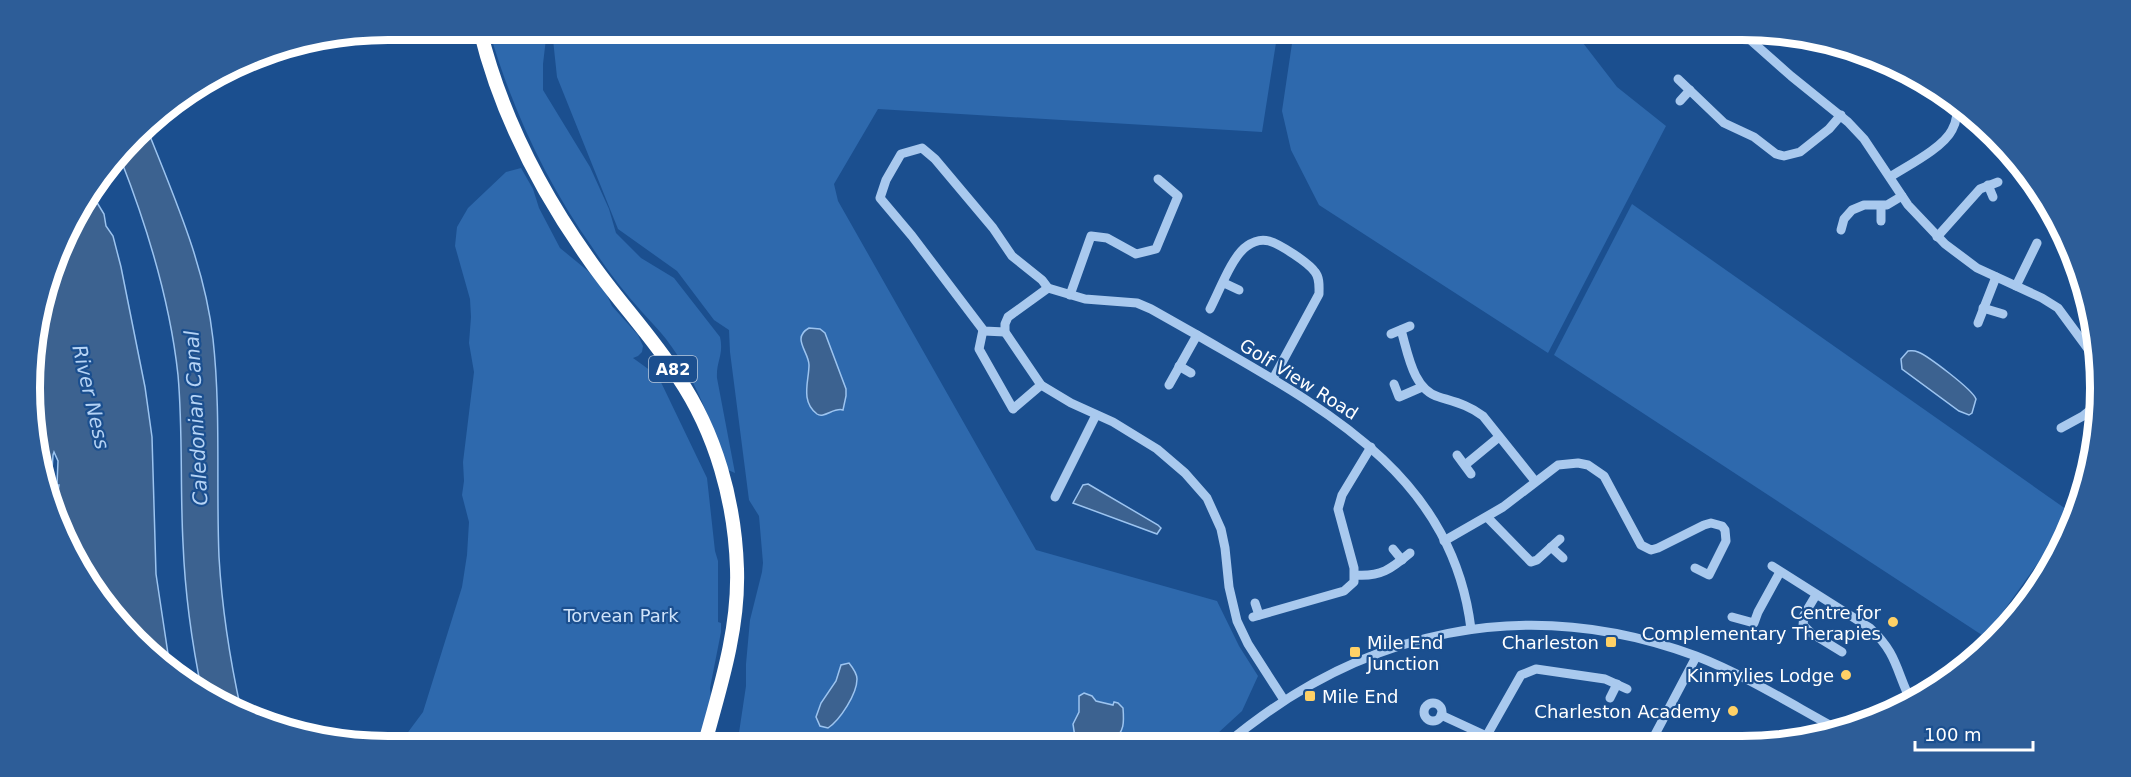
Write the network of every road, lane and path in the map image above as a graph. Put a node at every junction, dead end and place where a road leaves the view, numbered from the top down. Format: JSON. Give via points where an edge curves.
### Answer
{"nodes":[{"id":1,"x":483,"y":40,"type":"edge"},
{"id":2,"x":1751,"y":40,"type":"edge"},
{"id":3,"x":1678,"y":79,"type":"dead end"},
{"id":4,"x":1690,"y":90,"type":"junction"},
{"id":5,"x":1680,"y":101,"type":"dead end"},
{"id":6,"x":1841,"y":115,"type":"junction"},
{"id":7,"x":1958,"y":115,"type":"edge"},
{"id":8,"x":1890,"y":177,"type":"junction"},
{"id":9,"x":1158,"y":179,"type":"dead end"},
{"id":10,"x":1998,"y":182,"type":"dead end"},
{"id":11,"x":1988,"y":185,"type":"junction"},
{"id":12,"x":1902,"y":196,"type":"junction"},
{"id":13,"x":1993,"y":197,"type":"dead end"},
{"id":14,"x":1881,"y":207,"type":"junction"},
{"id":15,"x":1881,"y":220,"type":"dead end"},
{"id":16,"x":1841,"y":230,"type":"dead end"},
{"id":17,"x":1937,"y":237,"type":"junction"},
{"id":18,"x":2037,"y":243,"type":"dead end"},
{"id":19,"x":2018,"y":253,"type":"dead end"},
{"id":20,"x":2028,"y":257,"type":"junction"},
{"id":21,"x":1996,"y":278,"type":"junction"},
{"id":22,"x":1224,"y":283,"type":"junction"},
{"id":23,"x":2016,"y":286,"type":"junction"},
{"id":24,"x":1048,"y":288,"type":"junction"},
{"id":25,"x":1239,"y":290,"type":"dead end"},
{"id":26,"x":1070,"y":295,"type":"junction"},
{"id":27,"x":1983,"y":308,"type":"junction"},
{"id":28,"x":1210,"y":309,"type":"dead end"},
{"id":29,"x":2003,"y":314,"type":"dead end"},
{"id":30,"x":1978,"y":323,"type":"dead end"},
{"id":31,"x":1410,"y":326,"type":"dead end"},
{"id":32,"x":983,"y":330,"type":"junction"},
{"id":33,"x":1401,"y":330,"type":"junction"},
{"id":34,"x":1005,"y":332,"type":"junction"},
{"id":35,"x":1391,"y":334,"type":"dead end"},
{"id":36,"x":1197,"y":335,"type":"junction"},
{"id":37,"x":2089,"y":350,"type":"edge"},
{"id":38,"x":1179,"y":366,"type":"junction"},
{"id":39,"x":1191,"y":373,"type":"dead end"},
{"id":40,"x":1273,"y":379,"type":"junction"},
{"id":41,"x":1169,"y":384,"type":"dead end"},
{"id":42,"x":1394,"y":384,"type":"dead end"},
{"id":43,"x":1041,"y":385,"type":"junction"},
{"id":44,"x":1422,"y":387,"type":"junction"},
{"id":45,"x":1399,"y":397,"type":"junction"},
{"id":46,"x":1390,"y":405,"type":"dead end"},
{"id":47,"x":2090,"y":410,"type":"edge"},
{"id":48,"x":1096,"y":415,"type":"junction"},
{"id":49,"x":2061,"y":428,"type":"dead end"},
{"id":50,"x":1499,"y":437,"type":"junction"},
{"id":51,"x":1371,"y":447,"type":"junction"},
{"id":52,"x":1457,"y":455,"type":"dead end"},
{"id":53,"x":1465,"y":465,"type":"junction"},
{"id":54,"x":1471,"y":474,"type":"dead end"},
{"id":55,"x":1535,"y":481,"type":"junction"},
{"id":56,"x":1055,"y":497,"type":"dead end"},
{"id":57,"x":1487,"y":517,"type":"junction"},
{"id":58,"x":1560,"y":539,"type":"dead end"},
{"id":59,"x":1444,"y":541,"type":"junction"},
{"id":60,"x":1551,"y":547,"type":"junction"},
{"id":61,"x":1393,"y":549,"type":"dead end"},
{"id":62,"x":1563,"y":558,"type":"dead end"},
{"id":63,"x":1695,"y":568,"type":"dead end"},
{"id":64,"x":1355,"y":575,"type":"junction"},
{"id":65,"x":1816,"y":595,"type":"junction"},
{"id":66,"x":1255,"y":603,"type":"dead end"},
{"id":67,"x":1732,"y":616,"type":"dead end"},
{"id":68,"x":1471,"y":629,"type":"junction"},
{"id":69,"x":1842,"y":652,"type":"dead end"},
{"id":70,"x":1696,"y":657,"type":"junction"},
{"id":71,"x":1617,"y":684,"type":"junction"},
{"id":72,"x":1627,"y":689,"type":"dead end"},
{"id":73,"x":1909,"y":694,"type":"edge"},
{"id":74,"x":1610,"y":698,"type":"dead end"},
{"id":75,"x":1284,"y":700,"type":"junction"},
{"id":76,"x":1441,"y":715,"type":"dead end"},
{"id":77,"x":1831,"y":726,"type":"edge"},
{"id":78,"x":1487,"y":735,"type":"joint"},
{"id":79,"x":707,"y":736,"type":"edge"},
{"id":80,"x":1236,"y":736,"type":"edge"},
{"id":81,"x":1654,"y":736,"type":"edge"}],
"edges":[{"from":1,"to":79,"type":"highway","number":"A82","via":[[511,120],[550,200],[613,292],[679,377],[722,468],[734,536],[736,602],[730,649]]},
{"from":2,"to":6,"type":"street"},
{"from":3,"to":4,"type":"street"},
{"from":4,"to":5,"type":"street"},
{"from":4,"to":6,"type":"street","via":[[1724,123],[1784,156],[1800,152]]},
{"from":6,"to":8,"type":"street","via":[[1864,139]]},
{"from":7,"to":8,"type":"street","via":[[1945,140]]},
{"from":8,"to":12,"type":"street"},
{"from":9,"to":26,"type":"street","via":[[1178,196],[1156,249],[1136,254],[1107,238],[1091,236]]},
{"from":10,"to":11,"type":"street"},
{"from":11,"to":13,"type":"street"},
{"from":11,"to":17,"type":"street"},
{"from":12,"to":14,"type":"street"},
{"from":12,"to":17,"type":"street"},
{"from":14,"to":15,"type":"street"},
{"from":14,"to":16,"type":"street","via":[[1864,205],[1852,210]]},
{"from":17,"to":21,"type":"street"},
{"from":18,"to":20,"type":"street"},
{"from":19,"to":20,"type":"street"},
{"from":20,"to":23,"type":"street"},
{"from":21,"to":23,"type":"street"},
{"from":21,"to":27,"type":"street"},
{"from":22,"to":25,"type":"street"},
{"from":22,"to":28,"type":"street"},
{"from":22,"to":40,"type":"street","via":[[1238,256],[1257,241],[1278,245],[1316,273],[1319,294]]},
{"from":23,"to":37,"type":"street","via":[[2058,308]]},
{"from":24,"to":26,"type":"street","name":"Golf View Road"},
{"from":24,"to":32,"type":"street","via":[[1012,255],[935,159],[922,148],[901,154],[880,198]]},
{"from":24,"to":34,"type":"street","via":[[1008,317]]},
{"from":26,"to":36,"type":"street","name":"Golf View Road","via":[[1137,303]]},
{"from":27,"to":29,"type":"street"},
{"from":27,"to":30,"type":"street"},
{"from":31,"to":33,"type":"street"},
{"from":32,"to":34,"type":"street"},
{"from":32,"to":43,"type":"street","via":[[979,349],[1013,409]]},
{"from":33,"to":35,"type":"street"},
{"from":33,"to":44,"type":"street"},
{"from":34,"to":43,"type":"street"},
{"from":36,"to":38,"type":"street"},
{"from":36,"to":40,"type":"street","name":"Golf View Road"},
{"from":38,"to":39,"type":"street"},
{"from":38,"to":41,"type":"street"},
{"from":40,"to":51,"type":"street","name":"Golf View Road","via":[[1318,406]]},
{"from":42,"to":45,"type":"street"},
{"from":43,"to":48,"type":"street"},
{"from":44,"to":45,"type":"street"},
{"from":44,"to":50,"type":"street","via":[[1436,397],[1474,408]]},
{"from":45,"to":46,"type":"street"},
{"from":47,"to":49,"type":"street"},
{"from":48,"to":56,"type":"street"},
{"from":48,"to":75,"type":"street","via":[[1172,460],[1207,498],[1221,529],[1238,621]]},
{"from":50,"to":53,"type":"street"},
{"from":50,"to":55,"type":"street"},
{"from":51,"to":59,"type":"street","name":"Golf View Road","via":[[1410,487]]},
{"from":51,"to":64,"type":"street","via":[[1338,508]]},
{"from":52,"to":53,"type":"street"},
{"from":53,"to":54,"type":"street"},
{"from":55,"to":57,"type":"street"},
{"from":55,"to":63,"type":"street","via":[[1567,463],[1597,469],[1645,549],[1658,548],[1704,525],[1717,523],[1725,530],[1726,541],[1707,580]]},
{"from":57,"to":59,"type":"street"},
{"from":57,"to":60,"type":"street","via":[[1528,561],[1534,562]]},
{"from":58,"to":60,"type":"street"},
{"from":59,"to":68,"type":"street","name":"Golf View Road","via":[[1460,579]]},
{"from":60,"to":62,"type":"street"},
{"from":61,"to":64,"type":"street","via":[[1406,556],[1387,571]]},
{"from":64,"to":66,"type":"street","via":[[1354,582],[1344,591],[1256,616]]},
{"from":65,"to":67,"type":"street","via":[[1776,569],[1752,628]]},
{"from":65,"to":69,"type":"street","via":[[1804,615],[1803,625],[1826,647]]},
{"from":65,"to":73,"type":"street","via":[[1870,628],[1886,644]]},
{"from":68,"to":70,"type":"street","via":[[1523,626],[1603,631]]},
{"from":68,"to":75,"type":"street","via":[[1415,641],[1357,660]]},
{"from":70,"to":77,"type":"street"},
{"from":70,"to":81,"type":"street"},
{"from":71,"to":72,"type":"street"},
{"from":71,"to":74,"type":"street"},
{"from":71,"to":78,"type":"street","via":[[1605,679],[1528,671],[1521,675]]},
{"from":75,"to":80,"type":"street"},
{"from":76,"to":78,"type":"street"}]}
